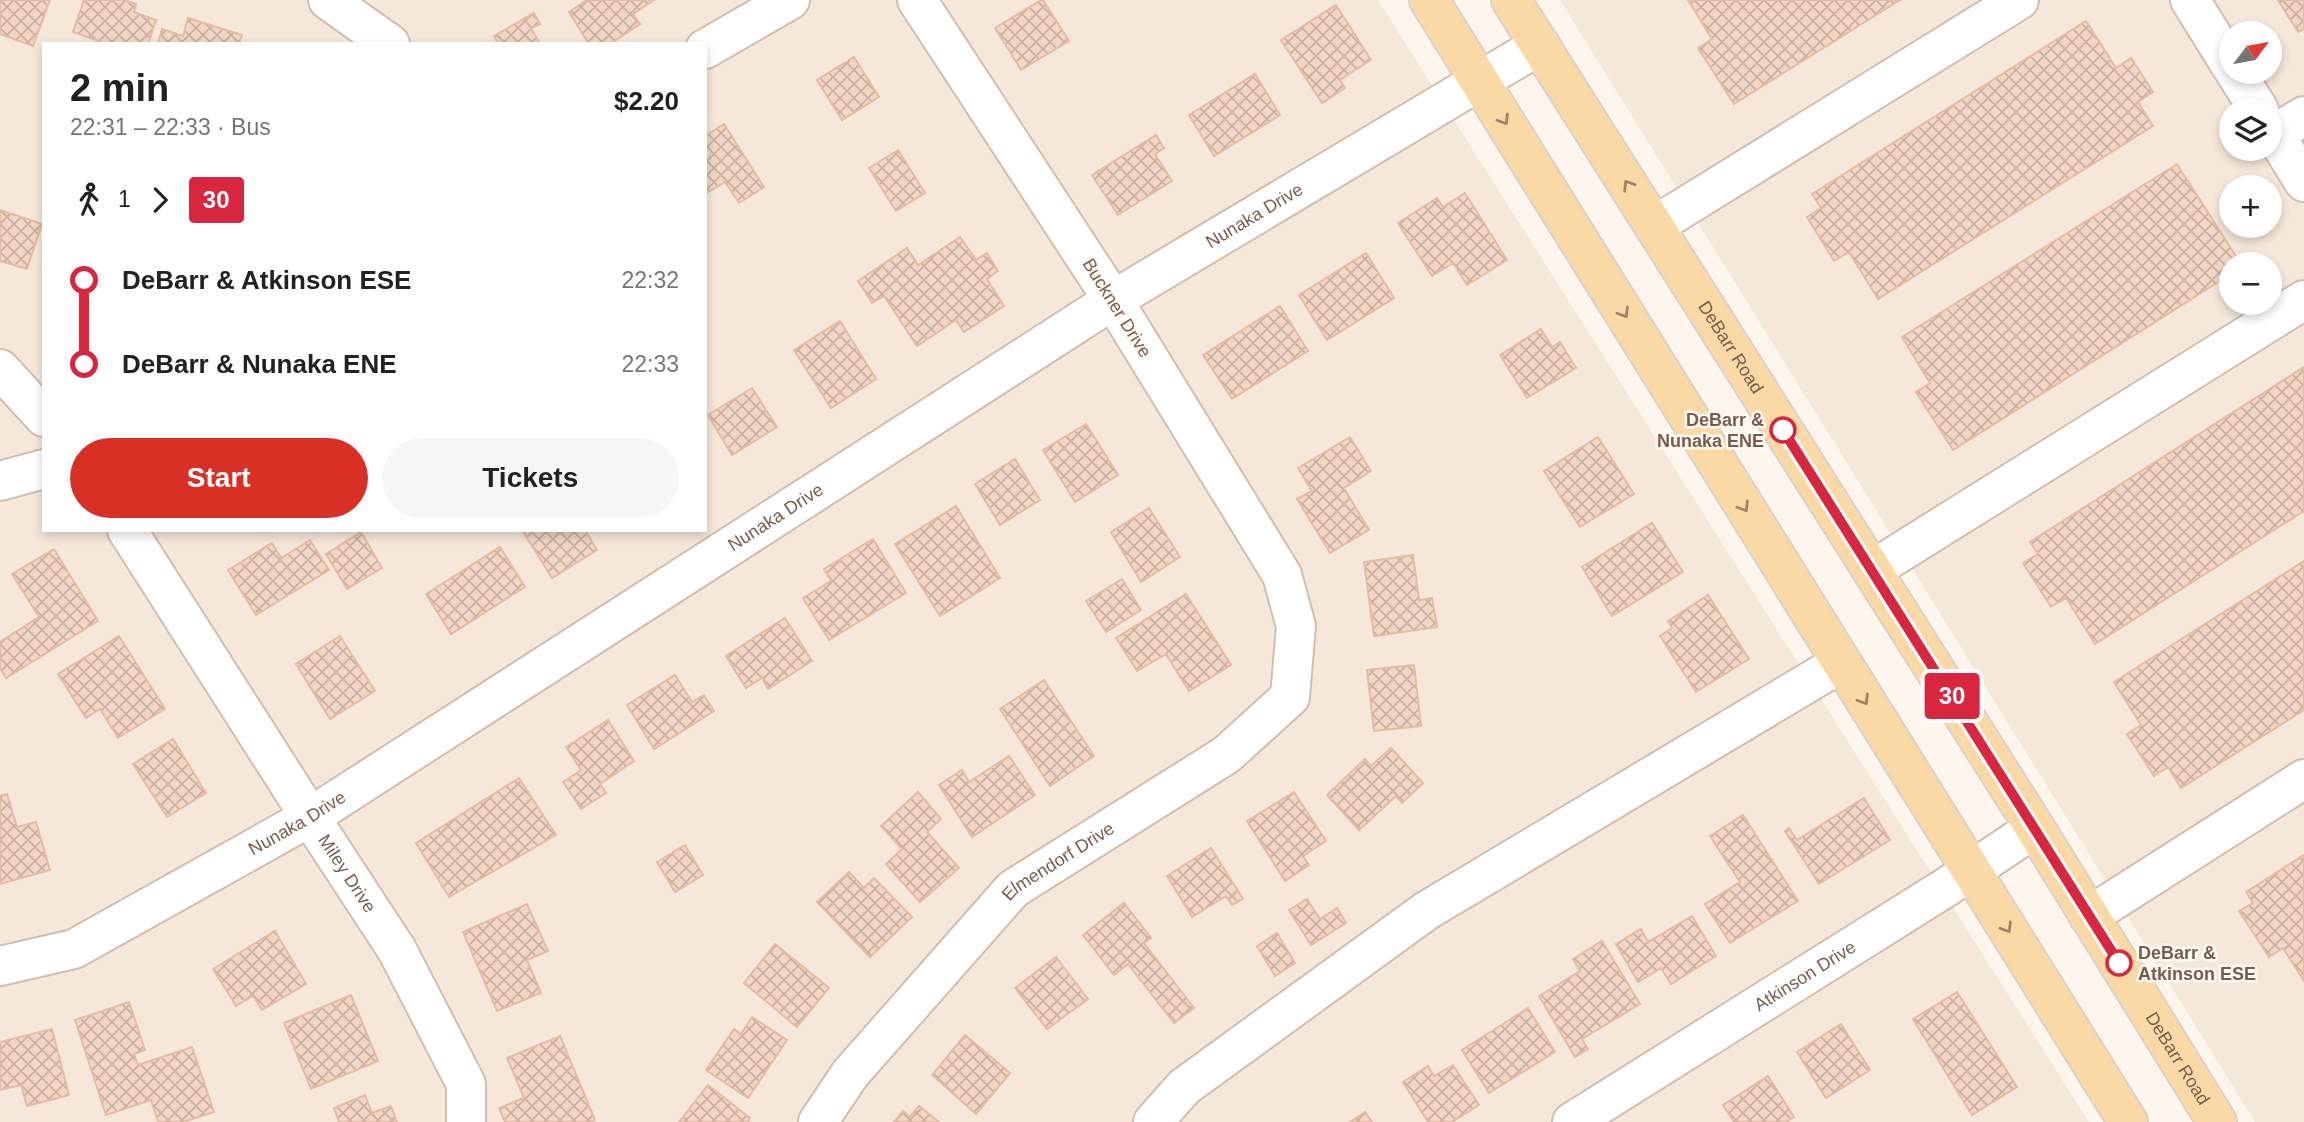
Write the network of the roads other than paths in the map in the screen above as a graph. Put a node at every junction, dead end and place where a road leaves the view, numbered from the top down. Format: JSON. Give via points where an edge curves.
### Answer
{"nodes":[{"id":1,"x":328,"y":0,"type":"edge"},
{"id":2,"x":790,"y":0,"type":"edge"},
{"id":3,"x":917,"y":0,"type":"edge"},
{"id":4,"x":1429,"y":0,"type":"edge"},
{"id":5,"x":1511,"y":0,"type":"edge"},
{"id":6,"x":2019,"y":0,"type":"edge"},
{"id":7,"x":2190,"y":0,"type":"edge"},
{"id":8,"x":387,"y":42,"type":"edge"},
{"id":9,"x":1540,"y":45,"type":"junction"},
{"id":10,"x":2219,"y":47,"type":"edge"},
{"id":11,"x":707,"y":48,"type":"edge"},
{"id":12,"x":1479,"y":81,"type":"junction"},
{"id":13,"x":2245,"y":84,"type":"edge"},
{"id":14,"x":2257,"y":98,"type":"edge"},
{"id":15,"x":2282,"y":133,"type":"edge"},
{"id":16,"x":2304,"y":182,"type":"edge"},
{"id":17,"x":1654,"y":226,"type":"junction"},
{"id":18,"x":1113,"y":300,"type":"junction"},
{"id":19,"x":2304,"y":300,"type":"edge"},
{"id":20,"x":0,"y":369,"type":"edge"},
{"id":21,"x":42,"y":415,"type":"edge"},
{"id":22,"x":42,"y":470,"type":"edge"},
{"id":23,"x":0,"y":481,"type":"edge"},
{"id":24,"x":128,"y":532,"type":"edge"},
{"id":25,"x":1872,"y":570,"type":"junction"},
{"id":26,"x":1296,"y":626,"type":"joint"},
{"id":27,"x":1841,"y":663,"type":"junction"},
{"id":28,"x":2304,"y":779,"type":"edge"},
{"id":29,"x":310,"y":817,"type":"junction"},
{"id":30,"x":2035,"y":828,"type":"junction"},
{"id":31,"x":1970,"y":871,"type":"junction"},
{"id":32,"x":2090,"y":916,"type":"junction"},
{"id":33,"x":0,"y":966,"type":"edge"},
{"id":34,"x":466,"y":1122,"type":"edge"},
{"id":35,"x":818,"y":1122,"type":"edge"},
{"id":36,"x":1153,"y":1122,"type":"edge"},
{"id":37,"x":1572,"y":1122,"type":"edge"},
{"id":38,"x":2129,"y":1122,"type":"edge"},
{"id":39,"x":2217,"y":1122,"type":"edge"}],
"edges":[{"from":1,"to":8,"type":"street"},
{"from":2,"to":11,"type":"street"},
{"from":3,"to":18,"type":"street","name":"Buckner Drive"},
{"from":4,"to":12,"type":"main road"},
{"from":5,"to":9,"type":"main road","name":"DeBarr Road"},
{"from":6,"to":17,"type":"street"},
{"from":7,"to":10,"type":"street"},
{"from":9,"to":12,"type":"street","name":"Nunaka Drive"},
{"from":17,"to":9,"type":"main road","name":"DeBarr Road","one_way":true},
{"from":12,"to":18,"type":"street","name":"Nunaka Drive"},
{"from":12,"to":27,"type":"main road","one_way":true},
{"from":13,"to":14,"type":"street"},
{"from":15,"to":16,"type":"street"},
{"from":17,"to":25,"type":"main road","name":"DeBarr Road"},
{"from":18,"to":26,"type":"street","name":"Buckner Drive","via":[[1282,575]]},
{"from":18,"to":29,"type":"street","name":"Nunaka Drive"},
{"from":19,"to":25,"type":"street"},
{"from":20,"to":21,"type":"street"},
{"from":22,"to":23,"type":"street"},
{"from":24,"to":29,"type":"street","name":"Miley Drive"},
{"from":25,"to":30,"type":"main road","name":"DeBarr Road"},
{"from":26,"to":35,"type":"street","name":"Elmendorf Drive","via":[[1290,697],[1226,754],[1013,889],[850,1074]]},
{"from":27,"to":31,"type":"main road","one_way":true},
{"from":27,"to":36,"type":"street","via":[[1426,911],[1184,1087]]},
{"from":28,"to":32,"type":"street"},
{"from":29,"to":33,"type":"street","name":"Nunaka Drive","via":[[74,948]]},
{"from":29,"to":34,"type":"street","name":"Miley Drive","via":[[404,962],[466,1084]]},
{"from":30,"to":31,"type":"street","name":"Atkinson Drive"},
{"from":30,"to":32,"type":"main road","name":"DeBarr Road"},
{"from":31,"to":37,"type":"street","name":"Atkinson Drive"},
{"from":31,"to":38,"type":"main road","one_way":true},
{"from":32,"to":39,"type":"main road","name":"DeBarr Road"}]}
